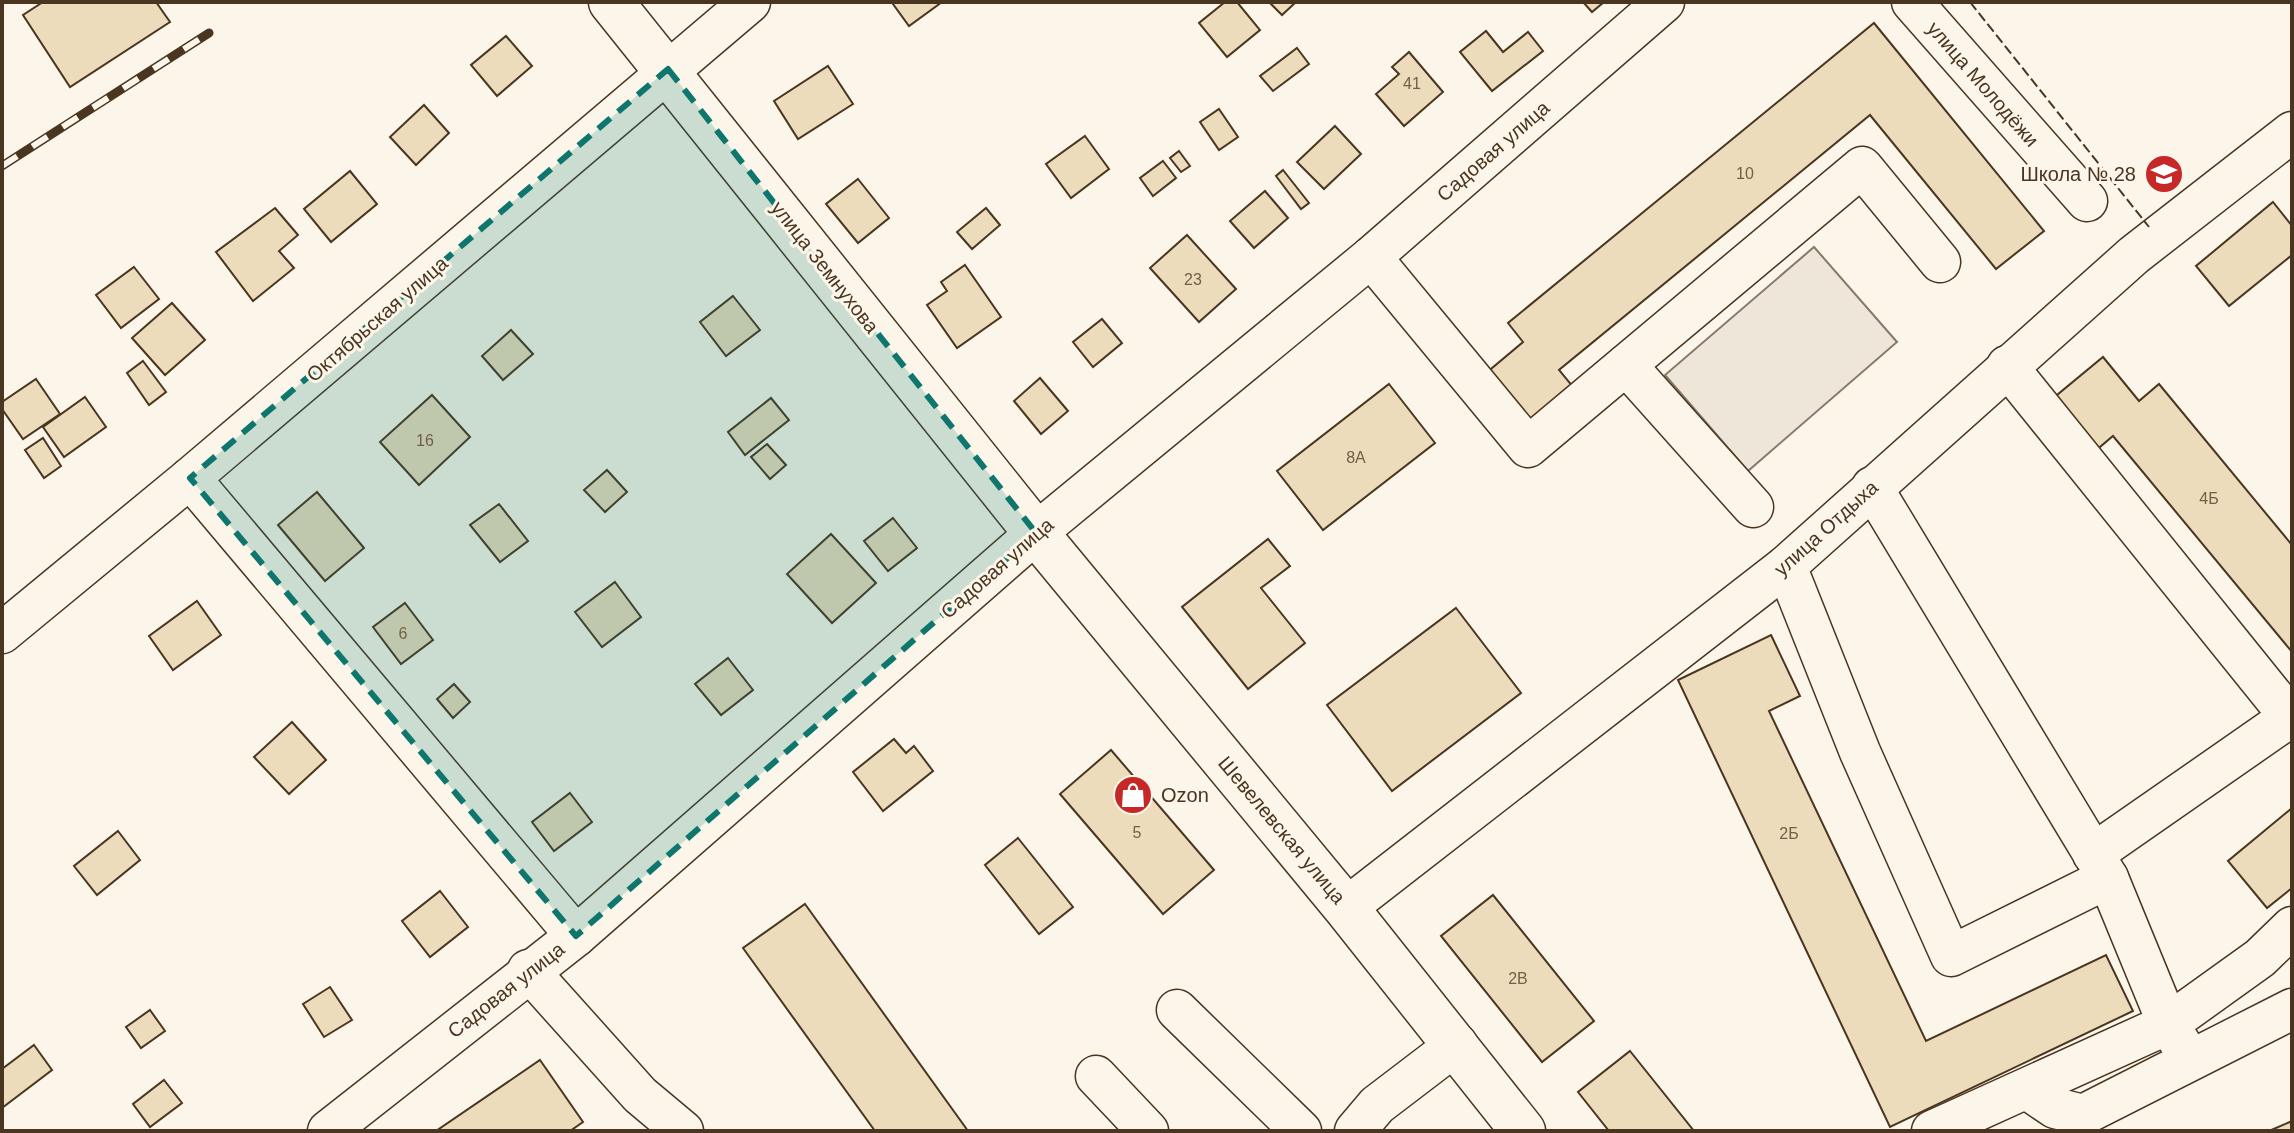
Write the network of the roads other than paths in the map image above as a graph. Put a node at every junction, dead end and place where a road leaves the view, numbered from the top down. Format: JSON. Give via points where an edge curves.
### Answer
{"nodes":[{"id":1,"x":611,"y":2,"type":"edge"},
{"id":2,"x":750,"y":2,"type":"edge"},
{"id":3,"x":1664,"y":2,"type":"edge"},
{"id":4,"x":1912,"y":2,"type":"edge"},
{"id":5,"x":668,"y":69,"type":"junction"},
{"id":6,"x":2292,"y":132,"type":"edge"},
{"id":7,"x":2087,"y":201,"type":"dead end"},
{"id":8,"x":1371,"y":257,"type":"junction"},
{"id":9,"x":1940,"y":262,"type":"dead end"},
{"id":10,"x":1626,"y":365,"type":"junction"},
{"id":11,"x":2007,"y":366,"type":"junction"},
{"id":12,"x":190,"y":478,"type":"junction"},
{"id":13,"x":1872,"y":487,"type":"junction"},
{"id":14,"x":1753,"y":507,"type":"dead end"},
{"id":15,"x":1036,"y":533,"type":"junction"},
{"id":16,"x":1786,"y":566,"type":"junction"},
{"id":17,"x":2,"y":633,"type":"edge"},
{"id":18,"x":2100,"y":866,"type":"junction"},
{"id":19,"x":1346,"y":908,"type":"junction"},
{"id":20,"x":2292,"y":927,"type":"edge"},
{"id":21,"x":576,"y":936,"type":"junction"},
{"id":22,"x":528,"y":970,"type":"junction"},
{"id":23,"x":2292,"y":1009,"type":"edge"},
{"id":24,"x":1177,"y":1010,"type":"dead end"},
{"id":25,"x":2168,"y":1024,"type":"junction"},
{"id":26,"x":1457,"y":1044,"type":"junction"},
{"id":27,"x":2191,"y":1060,"type":"junction"},
{"id":28,"x":1096,"y":1076,"type":"dead end"},
{"id":29,"x":2027,"y":1089,"type":"junction"},
{"id":30,"x":328,"y":1131,"type":"edge"},
{"id":31,"x":683,"y":1131,"type":"edge"},
{"id":32,"x":1148,"y":1131,"type":"edge"},
{"id":33,"x":1301,"y":1131,"type":"edge"},
{"id":34,"x":1355,"y":1131,"type":"edge"},
{"id":35,"x":1523,"y":1131,"type":"edge"},
{"id":36,"x":1932,"y":1131,"type":"edge"}],
"edges":[{"from":1,"to":5,"type":"main road","name":"улица Земнухова"},
{"from":2,"to":5,"type":"street","name":"Октябрьская улица"},
{"from":3,"to":8,"type":"street","name":"Садовая улица"},
{"from":4,"to":7,"type":"street","name":"улица Молодёжи"},
{"from":5,"to":12,"type":"street","name":"Октябрьская улица"},
{"from":5,"to":15,"type":"main road","name":"улица Земнухова"},
{"from":6,"to":11,"type":"street","name":"улица Отдыха","via":[[2134,255]]},
{"from":8,"to":10,"type":"street","via":[[1528,447]]},
{"from":8,"to":15,"type":"street","name":"Садовая улица"},
{"from":9,"to":10,"type":"street","via":[[1862,167]]},
{"from":10,"to":14,"type":"street"},
{"from":11,"to":13,"type":"street","name":"улица Отдыха"},
{"from":11,"to":18,"type":"street","via":[[2290,717]]},
{"from":12,"to":17,"type":"street","name":"Октябрьская улица"},
{"from":12,"to":21,"type":"street"},
{"from":13,"to":16,"type":"street","name":"улица Отдыха"},
{"from":13,"to":18,"type":"street"},
{"from":15,"to":19,"type":"main road","name":"Шевелевская улица"},
{"from":15,"to":21,"type":"street","name":"Садовая улица"},
{"from":16,"to":18,"type":"street","via":[[1860,752],[1951,956]]},
{"from":16,"to":19,"type":"street","name":"улица Отдыха"},
{"from":18,"to":25,"type":"street"},
{"from":19,"to":26,"type":"main road","name":"Шевелевская улица"},
{"from":20,"to":25,"type":"street","via":[[2260,958]]},
{"from":21,"to":22,"type":"street","name":"Садовая улица"},
{"from":22,"to":30,"type":"street","name":"Садовая улица"},
{"from":22,"to":31,"type":"street","via":[[640,1095]]},
{"from":23,"to":27,"type":"street"},
{"from":24,"to":33,"type":"street"},
{"from":25,"to":27,"type":"street"},
{"from":25,"to":29,"type":"street"},
{"from":26,"to":34,"type":"street","via":[[1377,1105]]},
{"from":26,"to":35,"type":"main road","name":"Шевелевская улица"},
{"from":27,"to":29,"type":"street","via":[[2083,1115],[2055,1108]]},
{"from":28,"to":32,"type":"street"},
{"from":29,"to":36,"type":"street"}]}
